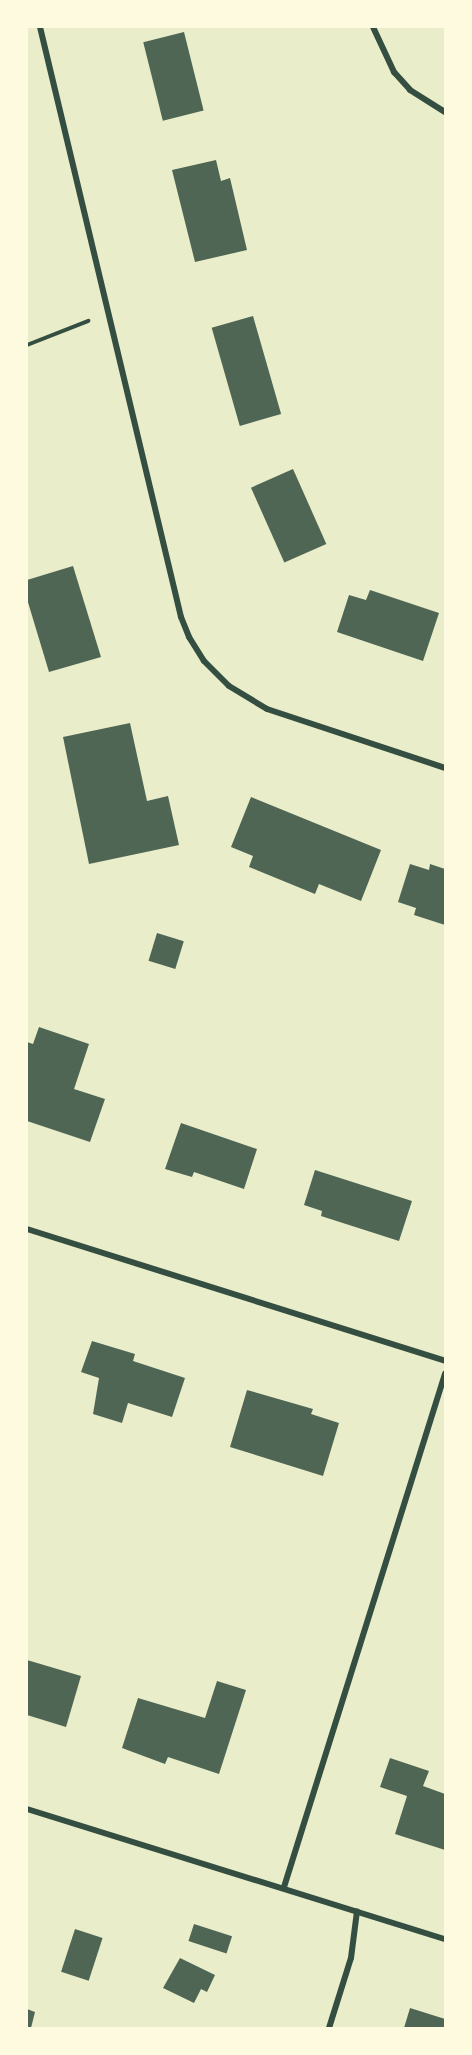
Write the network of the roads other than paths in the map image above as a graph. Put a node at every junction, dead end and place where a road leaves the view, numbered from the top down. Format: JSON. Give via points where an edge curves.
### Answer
{"nodes":[{"id":1,"x":40,"y":27,"type":"edge"},
{"id":2,"x":373,"y":27,"type":"edge"},
{"id":3,"x":445,"y":112,"type":"edge"},
{"id":4,"x":445,"y":768,"type":"edge"},
{"id":5,"x":27,"y":1228,"type":"edge"},
{"id":6,"x":445,"y":1361,"type":"edge"},
{"id":7,"x":445,"y":1374,"type":"edge"},
{"id":8,"x":27,"y":1809,"type":"edge"},
{"id":9,"x":284,"y":1887,"type":"junction"},
{"id":10,"x":357,"y":1911,"type":"junction"},
{"id":11,"x":445,"y":1939,"type":"edge"},
{"id":12,"x":329,"y":2028,"type":"edge"}],
"edges":[{"from":1,"to":4,"type":"street","via":[[181,617],[204,661],[240,695],[267,709]]},
{"from":2,"to":3,"type":"street","via":[[394,72],[410,90]]},
{"from":5,"to":6,"type":"street"},
{"from":7,"to":9,"type":"street"},
{"from":8,"to":9,"type":"street"},
{"from":9,"to":10,"type":"street"},
{"from":10,"to":11,"type":"street"},
{"from":10,"to":12,"type":"street","via":[[351,1958]]}]}
